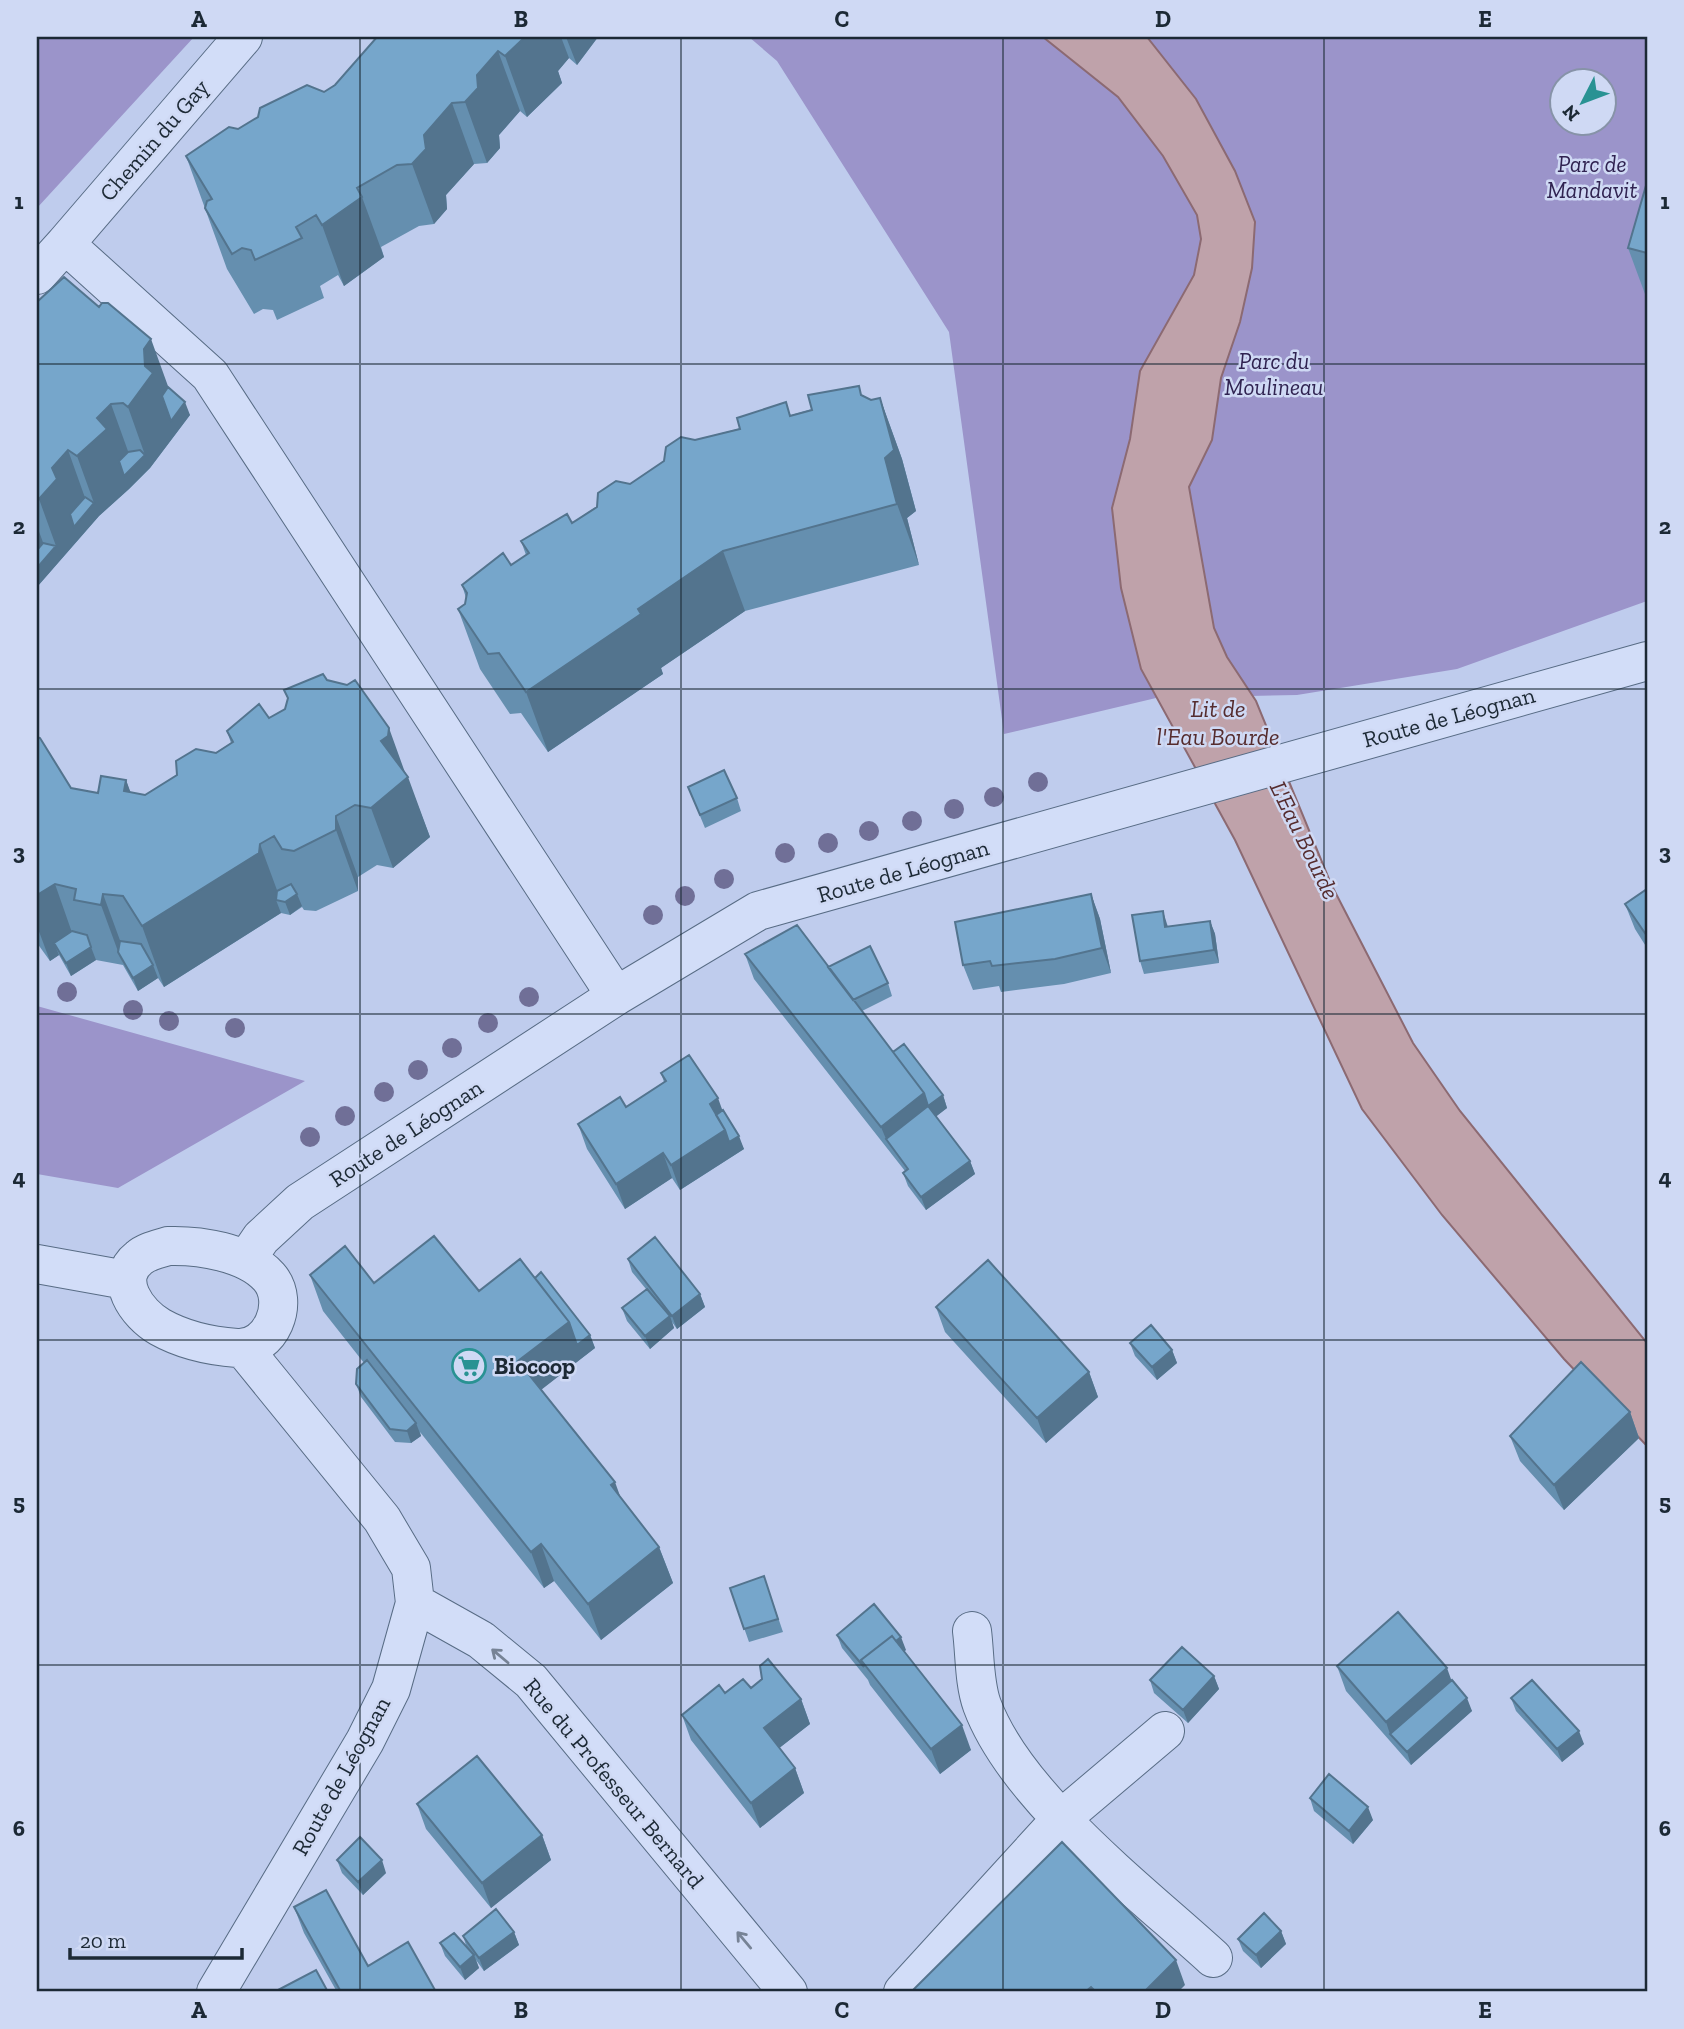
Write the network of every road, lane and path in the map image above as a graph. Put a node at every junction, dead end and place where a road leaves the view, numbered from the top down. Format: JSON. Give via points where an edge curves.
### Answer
{"nodes":[{"id":1,"x":243,"y":37,"type":"edge"},
{"id":2,"x":65,"y":244,"type":"junction"},
{"id":3,"x":37,"y":275,"type":"edge"},
{"id":4,"x":1647,"y":661,"type":"edge"},
{"id":5,"x":616,"y":996,"type":"junction"},
{"id":6,"x":246,"y":1260,"type":"junction"},
{"id":7,"x":37,"y":1264,"type":"edge"},
{"id":8,"x":126,"y":1280,"type":"junction"},
{"id":9,"x":243,"y":1348,"type":"junction"},
{"id":10,"x":415,"y":1603,"type":"junction"},
{"id":11,"x":972,"y":1631,"type":"dead end"},
{"id":12,"x":1165,"y":1731,"type":"dead end"},
{"id":13,"x":1061,"y":1819,"type":"junction"},
{"id":14,"x":1213,"y":1958,"type":"dead end"},
{"id":15,"x":216,"y":1992,"type":"edge"},
{"id":16,"x":788,"y":1992,"type":"edge"},
{"id":17,"x":903,"y":1992,"type":"edge"}],
"edges":[{"from":1,"to":2,"type":"street","name":"Chemin du Gay"},
{"from":2,"to":3,"type":"street","name":"Chemin du Gay"},
{"from":2,"to":5,"type":"street","via":[[217,386]]},
{"from":4,"to":5,"type":"street","name":"Route de Léognan","via":[[758,911]]},
{"from":5,"to":6,"type":"street","name":"Route de Léognan","via":[[300,1202],[261,1238]]},
{"from":6,"to":8,"type":"street","via":[[169,1246],[140,1256]]},
{"from":6,"to":9,"type":"street","via":[[269,1277],[279,1312],[273,1328]]},
{"from":7,"to":8,"type":"street"},
{"from":8,"to":9,"type":"street","via":[[131,1299],[159,1326],[215,1346]]},
{"from":9,"to":10,"type":"street","name":"Route de Léognan","via":[[382,1519],[411,1568]]},
{"from":10,"to":15,"type":"street","name":"Route de Léognan","via":[[391,1689],[365,1741]]},
{"from":16,"to":10,"type":"street","name":"Rue du Professeur Bernard","one_way":true,"via":[[531,1681],[481,1640]]},
{"from":11,"to":13,"type":"street","via":[[982,1704],[1012,1762]]},
{"from":12,"to":13,"type":"street"},
{"from":13,"to":14,"type":"street"},
{"from":13,"to":17,"type":"street"}]}
